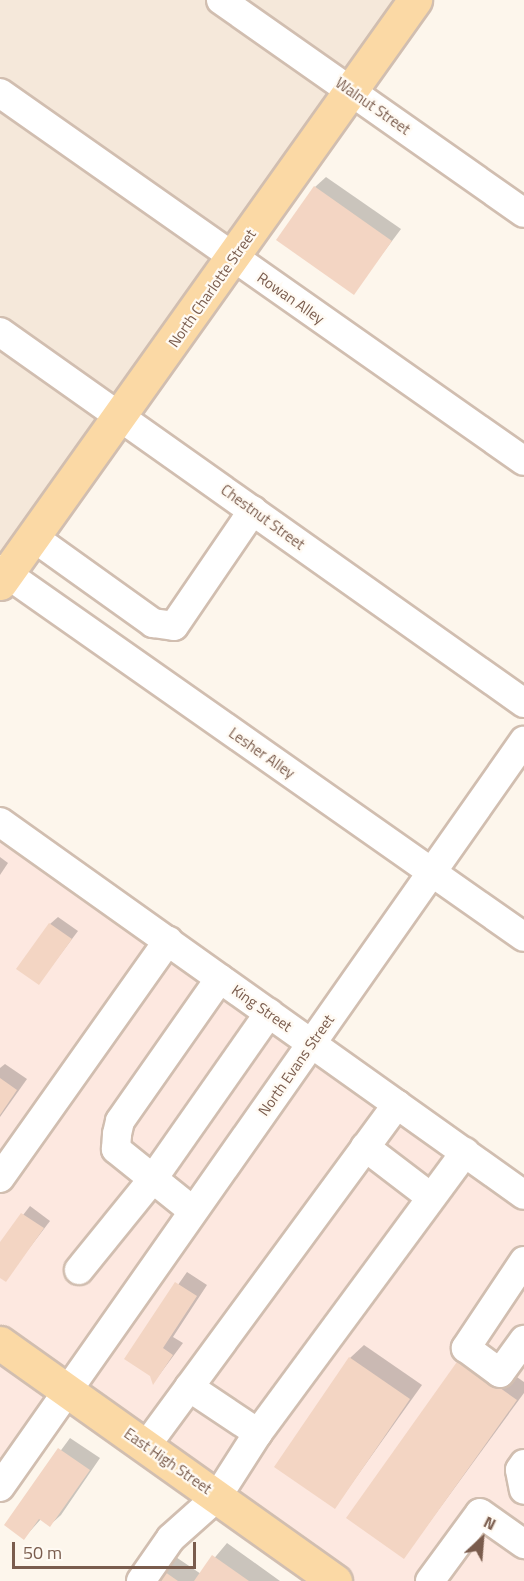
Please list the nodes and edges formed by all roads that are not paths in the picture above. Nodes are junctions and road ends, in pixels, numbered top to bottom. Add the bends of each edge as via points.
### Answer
1 (221, 0) edge
2 (415, 0) edge
3 (350, 89) junction
4 (0, 93) edge
5 (524, 213) edge
6 (234, 257) junction
7 (0, 332) edge
8 (121, 415) junction
9 (524, 462) edge
10 (253, 510) junction
11 (33, 537) junction
12 (2, 575) edge
13 (524, 703) edge
14 (524, 741) edge
15 (0, 822) edge
16 (432, 873) junction
17 (524, 938) edge
18 (168, 942) junction
19 (220, 978) junction
20 (269, 1013) junction
21 (311, 1043) junction
22 (397, 1104) junction
23 (365, 1148) junction
24 (465, 1152) junction
25 (0, 1178) edge
26 (152, 1180) junction
27 (524, 1194) edge
28 (429, 1196) junction
29 (193, 1210) junction
30 (524, 1261) edge
31 (79, 1270) dead end
32 (524, 1340) edge
33 (0, 1343) edge
34 (189, 1387) junction
35 (67, 1390) junction
36 (258, 1433) junction
37 (146, 1446) junction
38 (524, 1464) edge
39 (0, 1487) edge
40 (524, 1490) edge
41 (217, 1497) junction
42 (524, 1544) edge
43 (141, 1581) edge
44 (335, 1581) edge
45 (430, 1581) edge

1 - 3 street, Walnut Street
2 - 3 main road, North Charlotte Street
3 - 5 street, Walnut Street
3 - 6 main road, North Charlotte Street
4 - 6 street, Rowan Alley
6 - 8 main road, North Charlotte Street
6 - 9 street, Rowan Alley
7 - 8 street, Chestnut Street
8 - 10 street, Chestnut Street
8 - 11 main road, North Charlotte Street
10 - 11 street via 174,626 153,623
10 - 13 street, Chestnut Street
11 - 12 main road, North Charlotte Street
12 - 16 street, Lesher Alley
14 - 16 street, North Evans Street
15 - 18 street, King Street
16 - 17 street, Lesher Alley
16 - 21 street, North Evans Street
18 - 19 street, King Street
18 - 25 street
19 - 20 street, King Street
19 - 26 street via 120,1121 116,1149
20 - 21 street, King Street
20 - 26 street
21 - 22 street, King Street
21 - 29 street, North Evans Street
22 - 23 street
22 - 24 street, King Street
23 - 28 street
23 - 34 street
24 - 27 street, King Street
24 - 28 street
26 - 29 street
26 - 31 street
28 - 36 street
29 - 35 street, North Evans Street
30 - 32 street via 466,1348 500,1373
33 - 35 main road, East High Street
34 - 36 street
34 - 37 street
35 - 37 main road, East High Street
35 - 39 street, North Evans Street
36 - 41 street
37 - 41 main road, East High Street
38 - 40 street via 520,1470
41 - 43 street via 171,1538
41 - 44 main road, East High Street
42 - 45 street via 480,1513

